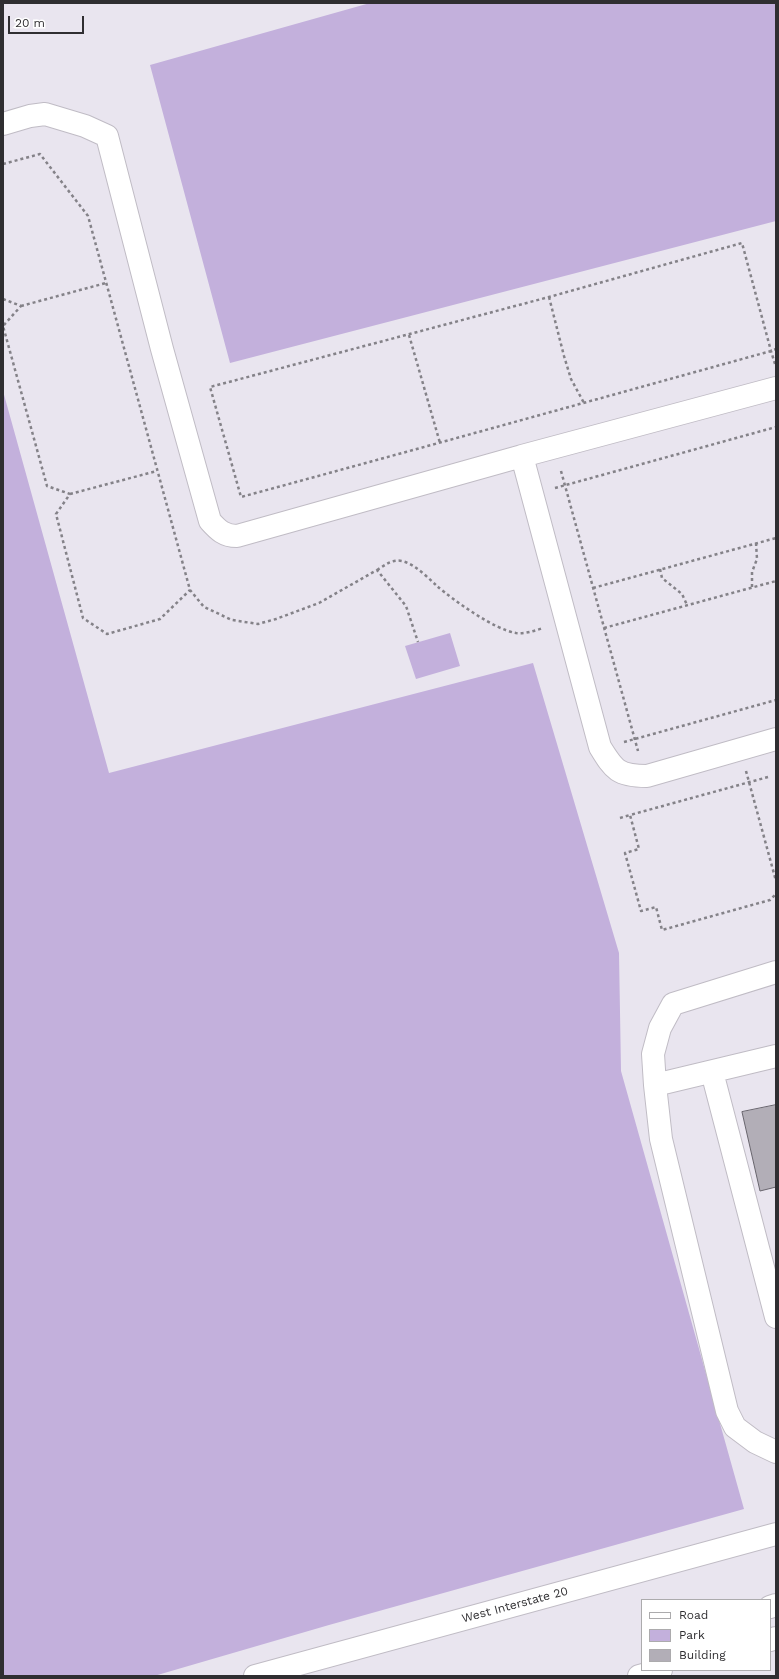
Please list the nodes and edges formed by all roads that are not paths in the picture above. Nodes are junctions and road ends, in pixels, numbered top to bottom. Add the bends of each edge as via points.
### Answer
1 (3, 124) edge
2 (776, 388) edge
3 (522, 456) junction
4 (776, 739) edge
5 (776, 972) edge
6 (776, 1056) edge
7 (712, 1072) junction
8 (655, 1085) junction
9 (776, 1318) edge
10 (776, 1452) edge
11 (776, 1534) edge
12 (641, 1666) edge
13 (657, 1671) edge
14 (255, 1676) edge
15 (628, 1676) edge
16 (639, 1676) edge

1 - 3 main road via 45,114 85,126 107,136 210,521 218,531 229,536 237,536
2 - 3 main road
3 - 4 main road via 600,748 612,768 631,776 645,776
5 - 8 main road via 673,1004 660,1028 653,1054
6 - 7 main road
7 - 8 main road
7 - 9 main road
8 - 10 main road via 661,1139 727,1411 735,1427 755,1442
11 - 14 main road, West Interstate 20
12 - 15 main road
13 - 16 main road

